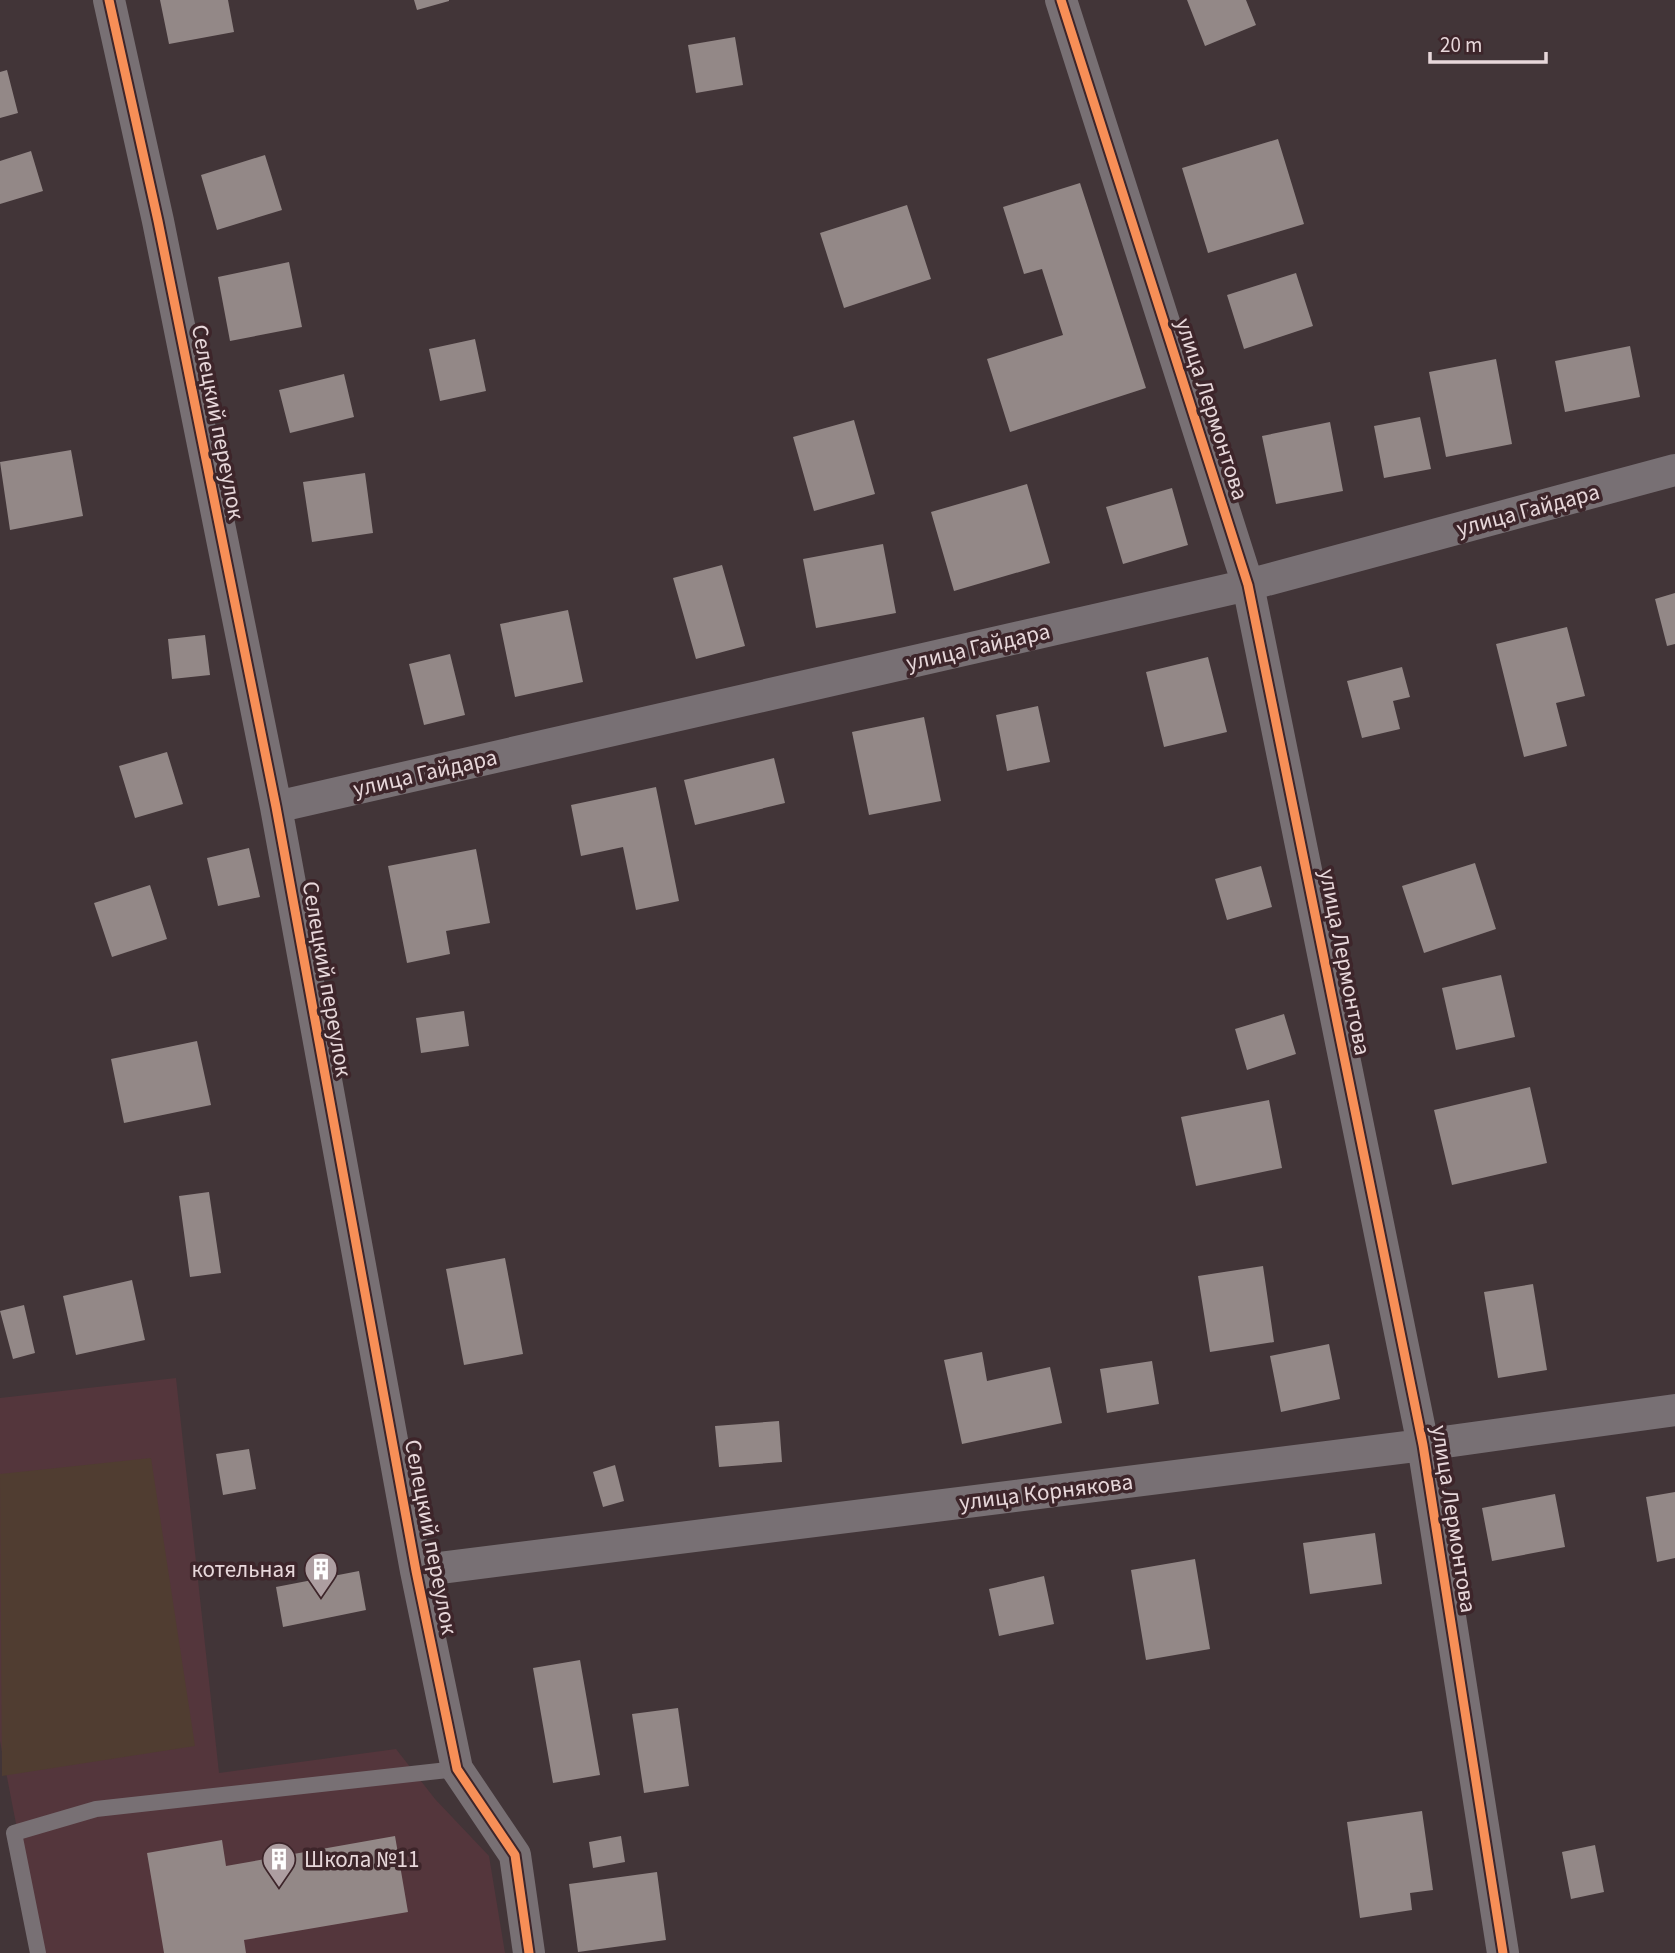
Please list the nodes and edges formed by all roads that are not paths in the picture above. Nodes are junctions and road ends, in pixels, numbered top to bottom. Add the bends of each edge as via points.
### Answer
1 (109, 0) edge
2 (1061, 0) edge
3 (1675, 470) edge
4 (1248, 585) junction
5 (276, 807) junction
6 (1675, 1410) edge
7 (1423, 1445) junction
8 (416, 1571) junction
9 (457, 1769) junction
10 (38, 1953) edge
11 (529, 1953) edge
12 (1503, 1953) edge

1 - 5 street, Селецкий переулок
2 - 4 street, улица Лермонтова
3 - 4 street, улица Гайдара
4 - 5 street, улица Гайдара
4 - 7 street, улица Лермонтова
5 - 8 street, Селецкий переулок
6 - 7 street, улица Корнякова
7 - 8 street, улица Корнякова
7 - 12 street, улица Лермонтова
8 - 9 street, Селецкий переулок
9 - 10 lane via 96,1808 14,1833
9 - 11 street, Селецкий переулок via 514,1855

